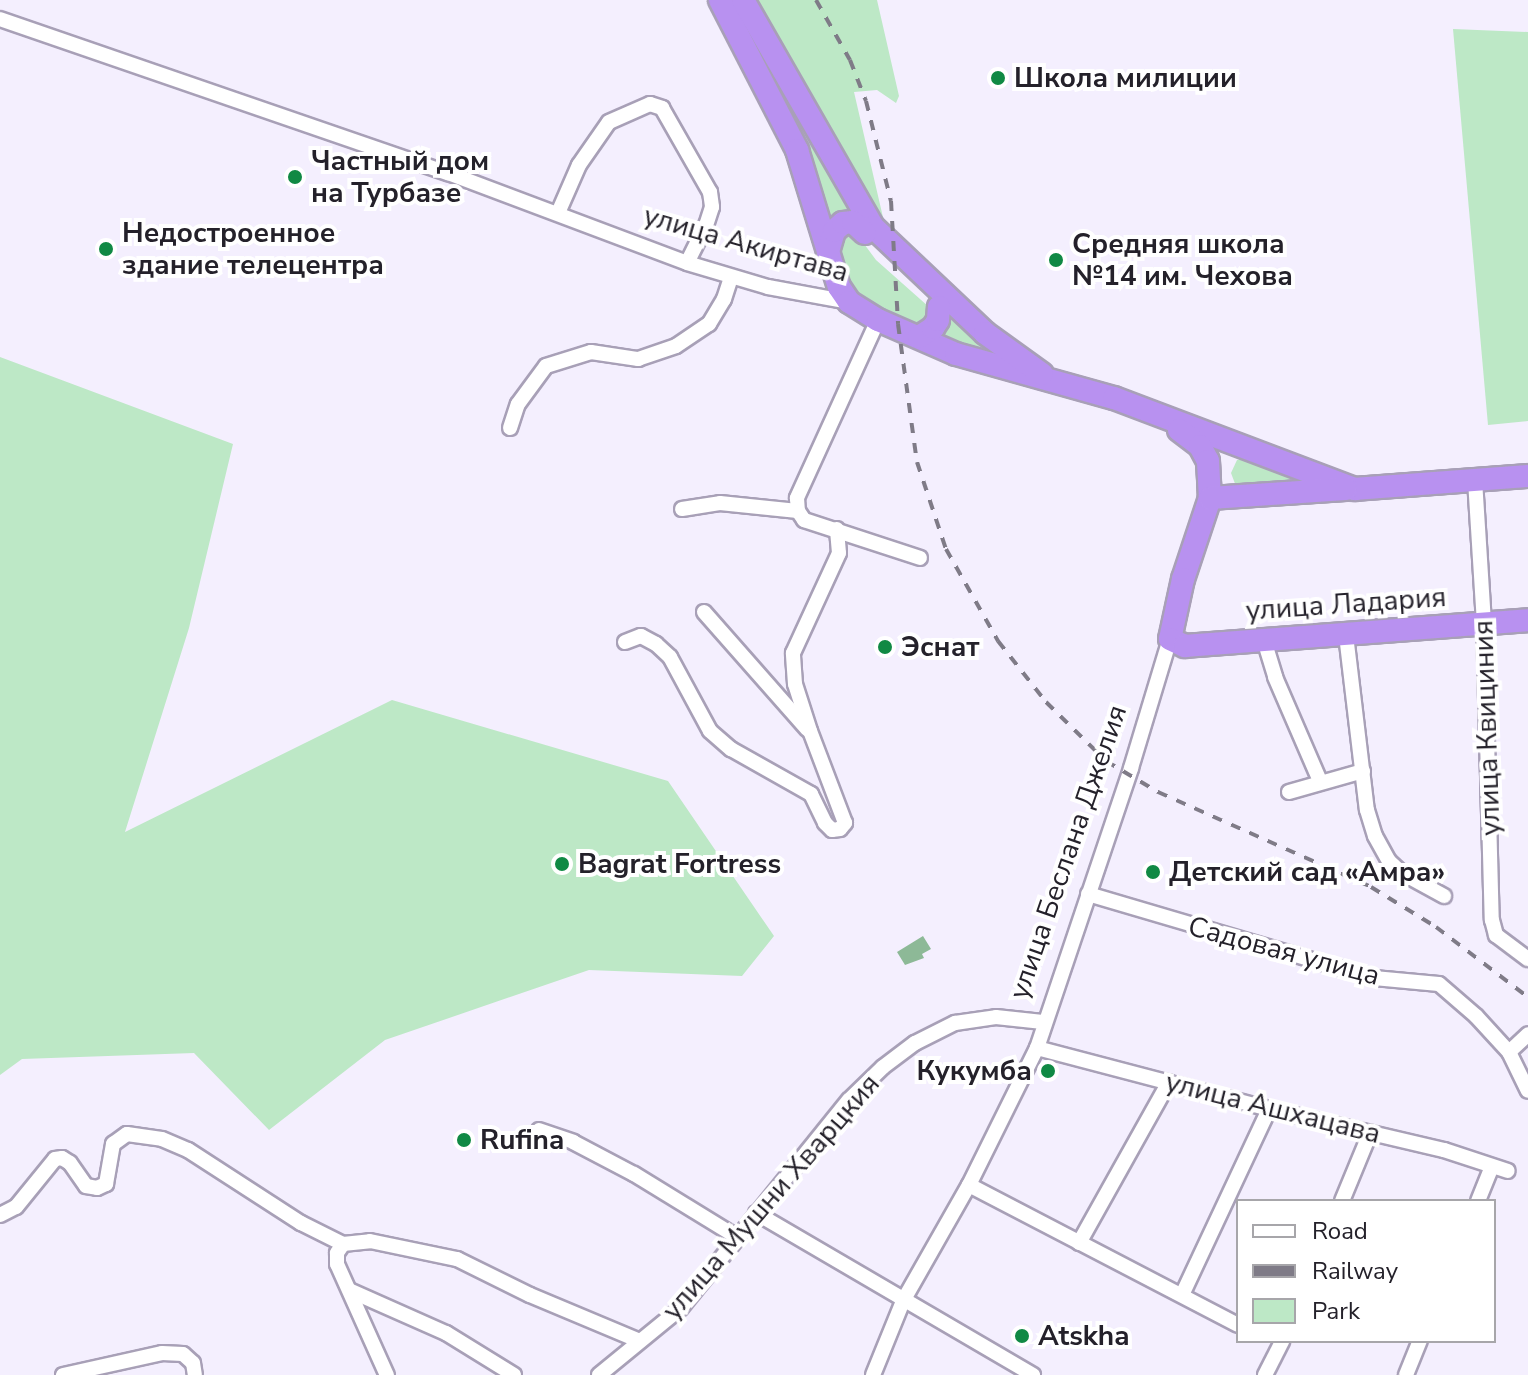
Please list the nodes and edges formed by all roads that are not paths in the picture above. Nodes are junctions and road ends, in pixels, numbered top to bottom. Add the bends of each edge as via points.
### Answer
1 (720, 0) edge
2 (743, 0) edge
3 (0, 19) edge
4 (840, 170) junction
5 (558, 213) junction
6 (865, 233) junction
7 (828, 252) junction
8 (687, 263) junction
9 (731, 277) junction
10 (849, 302) junction
11 (939, 307) junction
12 (878, 320) junction
13 (919, 337) junction
14 (995, 340) junction
15 (1054, 381) junction
16 (1162, 418) junction
17 (510, 428) dead end
18 (1528, 476) edge
19 (1475, 480) junction
20 (1355, 489) junction
21 (1210, 498) junction
22 (682, 509) dead end
23 (798, 511) junction
24 (837, 529) junction
25 (920, 558) dead end
26 (704, 612) dead end
27 (1528, 620) edge
28 (1484, 624) junction
29 (1346, 635) junction
30 (1170, 639) junction
31 (1264, 640) junction
32 (625, 642) dead end
33 (810, 731) junction
34 (1363, 771) junction
35 (1320, 781) junction
36 (1289, 792) dead end
37 (1088, 894) junction
38 (1444, 896) dead end
39 (1528, 959) edge
40 (1043, 1022) junction
41 (1528, 1034) edge
42 (1037, 1048) junction
43 (1509, 1052) junction
44 (1169, 1082) junction
45 (1528, 1091) edge
46 (1269, 1109) junction
47 (539, 1130) dead end
48 (1370, 1133) junction
49 (1492, 1167) junction
50 (1508, 1171) dead end
51 (969, 1185) junction
52 (1343, 1199) edge
53 (1479, 1199) edge
54 (756, 1213) junction
55 (0, 1215) edge
56 (737, 1237) junction
57 (1079, 1243) junction
58 (343, 1244) junction
59 (351, 1291) junction
60 (1182, 1295) junction
61 (903, 1301) junction
62 (1236, 1324) edge
63 (640, 1341) junction
64 (1276, 1343) edge
65 (1419, 1343) edge
66 (88, 1373) edge
67 (63, 1375) edge
68 (195, 1375) edge
69 (387, 1375) edge
70 (514, 1375) edge
71 (599, 1375) edge
72 (873, 1375) edge
73 (1033, 1375) edge
74 (1265, 1375) edge
75 (1406, 1375) edge

1 - 7 highway via 797,150
2 - 4 highway
3 - 5 street, улица Акиртава
4 - 6 highway
4 - 14 highway via 880,234
5 - 8 street, улица Акиртава
5 - 8 street via 579,165 609,122 650,104 662,108 710,192 712,207
6 - 7 highway via 853,222 843,223 834,231
6 - 11 highway via 887,263
7 - 10 highway
8 - 9 street, улица Акиртава
9 - 10 street, улица Акиртава
9 - 17 street via 709,324 676,346 638,359 591,352 546,366 518,404
10 - 12 highway, улица Акиртава
11 - 13 highway via 933,328
11 - 14 highway
12 - 13 highway, улица Акиртава
12 - 23 street via 797,498
13 - 15 highway, улица Акиртава via 982,364
14 - 15 highway
15 - 16 highway, улица Акиртава
16 - 20 highway, улица Акиртава
16 - 21 highway, улица Беслана Джелия via 1200,446 1208,461
18 - 19 highway, улица Акиртава
19 - 20 highway, улица Акиртава
19 - 28 street, улица Квициния
20 - 21 highway
21 - 30 highway, улица Беслана Джелия
22 - 23 street via 720,503
23 - 24 street via 804,520
24 - 25 street
24 - 33 street via 839,553 793,653 795,684
26 - 33 street
27 - 28 highway, улица Ладария
28 - 29 highway, улица Ладария
28 - 39 street, улица Квициния via 1492,920 1496,935
29 - 31 highway, улица Ладария
29 - 34 street
30 - 31 highway, улица Ладария via 1185,646
30 - 37 street, улица Беслана Джелия
31 - 35 street
32 - 33 street via 641,636 656,644 670,657 710,731 731,749 811,794 825,823 840,829 845,823
34 - 35 street
34 - 38 street via 1367,810 1389,861
35 - 36 street
37 - 40 street, улица Беслана Джелия
37 - 43 street, Садовая улица via 1374,978 1439,984
40 - 42 street, улица Беслана Джелия
40 - 54 street, улица Мушни Хварцкия via 996,1017 955,1023 915,1043 849,1100
41 - 43 street
42 - 44 street, улица Ашхацава
42 - 51 street, улица Беслана Джелия
43 - 45 street, Садовая улица
44 - 46 street, улица Ашхацава
44 - 57 street
46 - 48 street, улица Ашхацава
46 - 60 street
47 - 56 street via 634,1174
48 - 49 street, улица Ашхацава
48 - 52 street
49 - 50 street, улица Ашхацава
49 - 53 street
51 - 57 street
51 - 61 street, улица Беслана Джелия
54 - 56 street, улица Мушни Хварцкия
54 - 61 street
55 - 58 street via 16,1207 55,1159 70,1163 86,1186 106,1184 113,1144 127,1134 162,1139 188,1150
56 - 63 street, улица Мушни Хварцкия via 681,1308
57 - 60 street
58 - 59 street via 337,1264
58 - 63 street via 370,1241 457,1259
59 - 69 street
59 - 70 street via 446,1333
60 - 62 street
61 - 72 street, улица Беслана Джелия
61 - 73 street
63 - 71 street, улица Мушни Хварцкия
64 - 74 street
65 - 75 street
66 - 67 street
66 - 68 street via 162,1353 183,1354 193,1363

